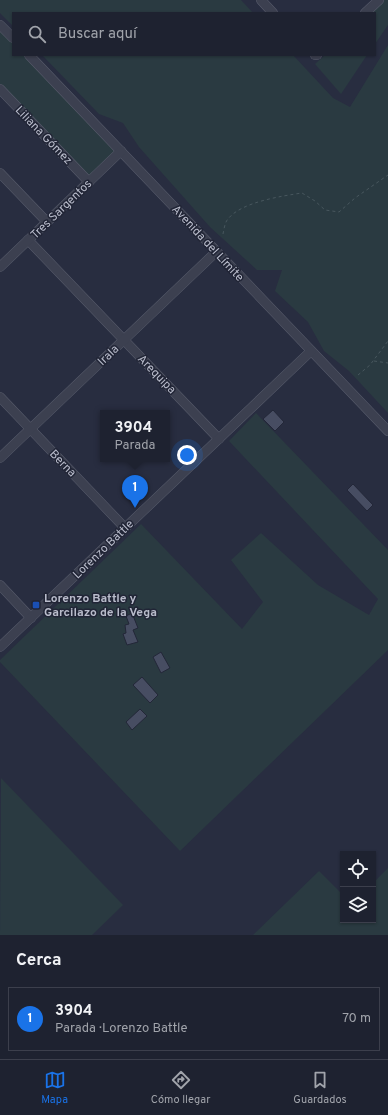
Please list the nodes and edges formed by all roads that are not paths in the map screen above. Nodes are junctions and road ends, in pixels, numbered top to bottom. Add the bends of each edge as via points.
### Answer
1 (261, 0) edge
2 (379, 0) edge
3 (272, 12) edge
4 (366, 12) edge
5 (0, 25) edge
6 (12, 37) edge
7 (30, 56) edge
8 (0, 89) edge
9 (121, 151) junction
10 (0, 173) edge
11 (89, 182) junction
12 (47, 222) junction
13 (28, 240) junction
14 (216, 252) junction
15 (0, 267) edge
16 (124, 340) junction
17 (311, 351) junction
18 (0, 397) edge
19 (30, 429) junction
20 (388, 431) edge
21 (219, 438) junction
22 (0, 458) edge
23 (125, 528) junction
24 (0, 586) edge
25 (31, 618) junction
26 (0, 647) edge

1 - 3 street
2 - 4 street
5 - 6 street
7 - 9 street, Avenida del Límite
8 - 11 street, Liliana Gómez
9 - 11 street, Tres Sargentos
9 - 14 street, Avenida del Límite
10 - 12 street
11 - 12 street, Tres Sargentos
12 - 13 street, Tres Sargentos
13 - 15 street, Tres Sargentos
13 - 16 street, Arequipa
14 - 16 street, Irala
14 - 17 street, Avenida del Límite
16 - 19 street, Irala
16 - 21 street, Arequipa
17 - 20 street, Avenida del Límite
17 - 21 street, Lorenzo Battle
18 - 19 street, Berna
19 - 22 street, Irala
19 - 23 street, Berna
21 - 23 street, Lorenzo Battle
23 - 25 street, Lorenzo Battle
24 - 25 street
25 - 26 street, Lorenzo Battle

